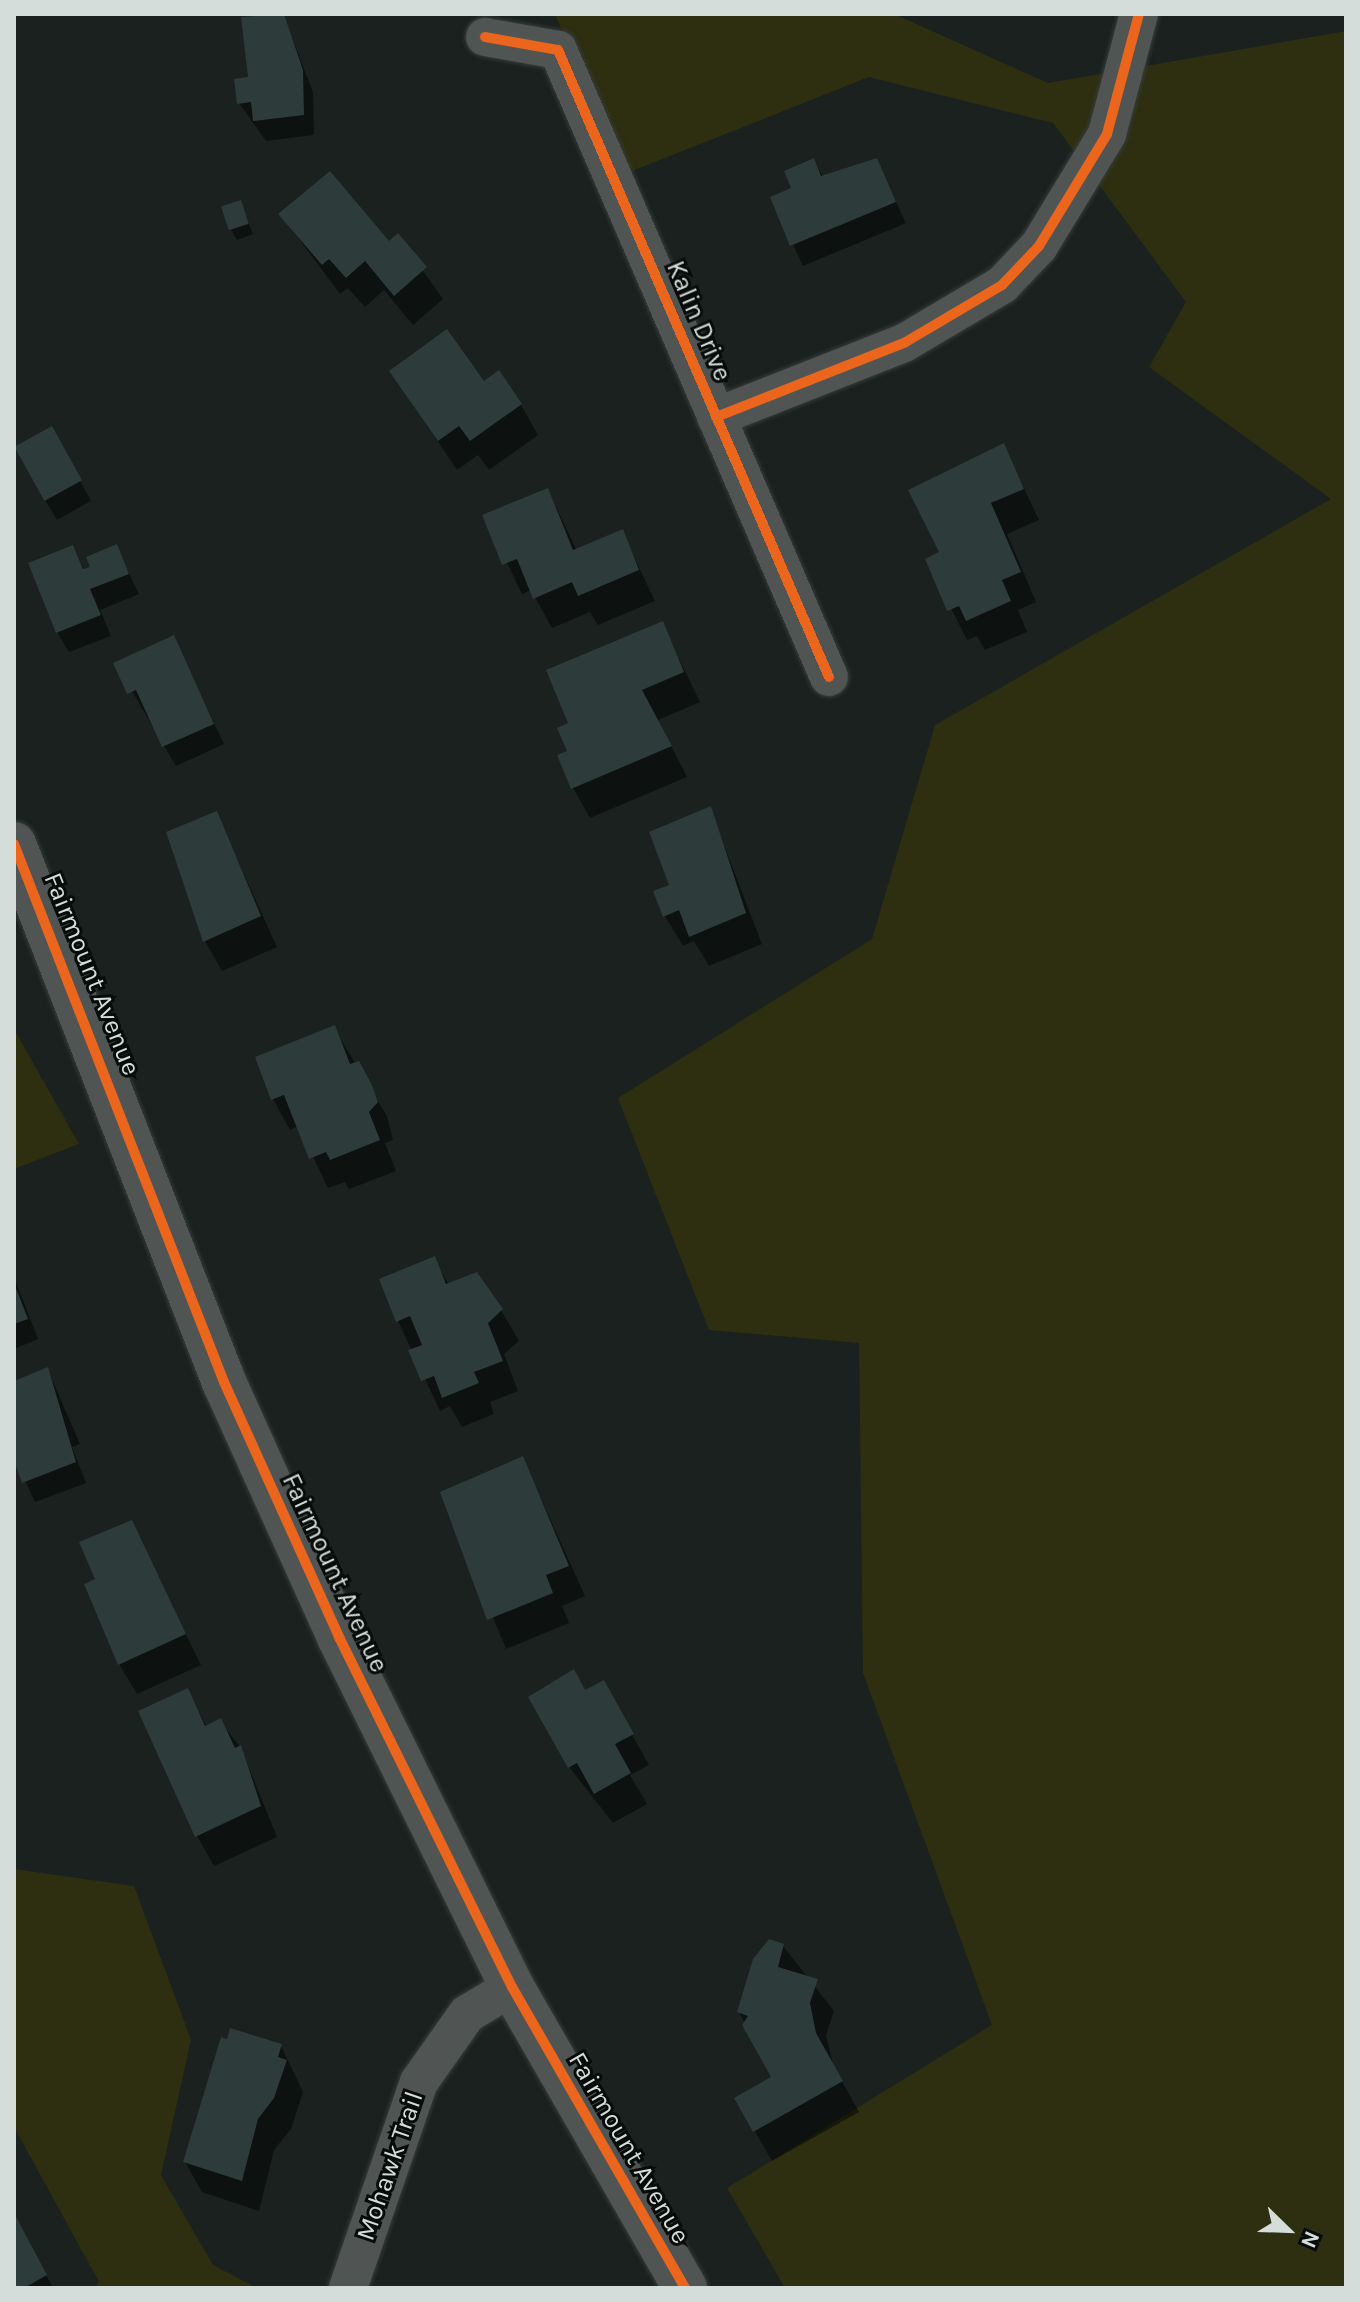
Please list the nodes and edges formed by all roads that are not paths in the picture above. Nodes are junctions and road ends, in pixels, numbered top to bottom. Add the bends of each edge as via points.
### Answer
1 (1139, 14) edge
2 (485, 37) dead end
3 (716, 417) junction
4 (829, 677) dead end
5 (14, 844) edge
6 (512, 1987) junction
7 (348, 2288) edge
8 (685, 2288) edge

1 - 3 street via 1107,134 1039,246 1002,285 904,343
2 - 3 street, Kalin Drive via 558,50
3 - 4 street, Kalin Drive
5 - 6 main road, Fairmount Avenue via 224,1382 339,1637
6 - 7 street, Mohawk Trail via 467,2014 419,2082
6 - 8 main road, Fairmount Avenue

